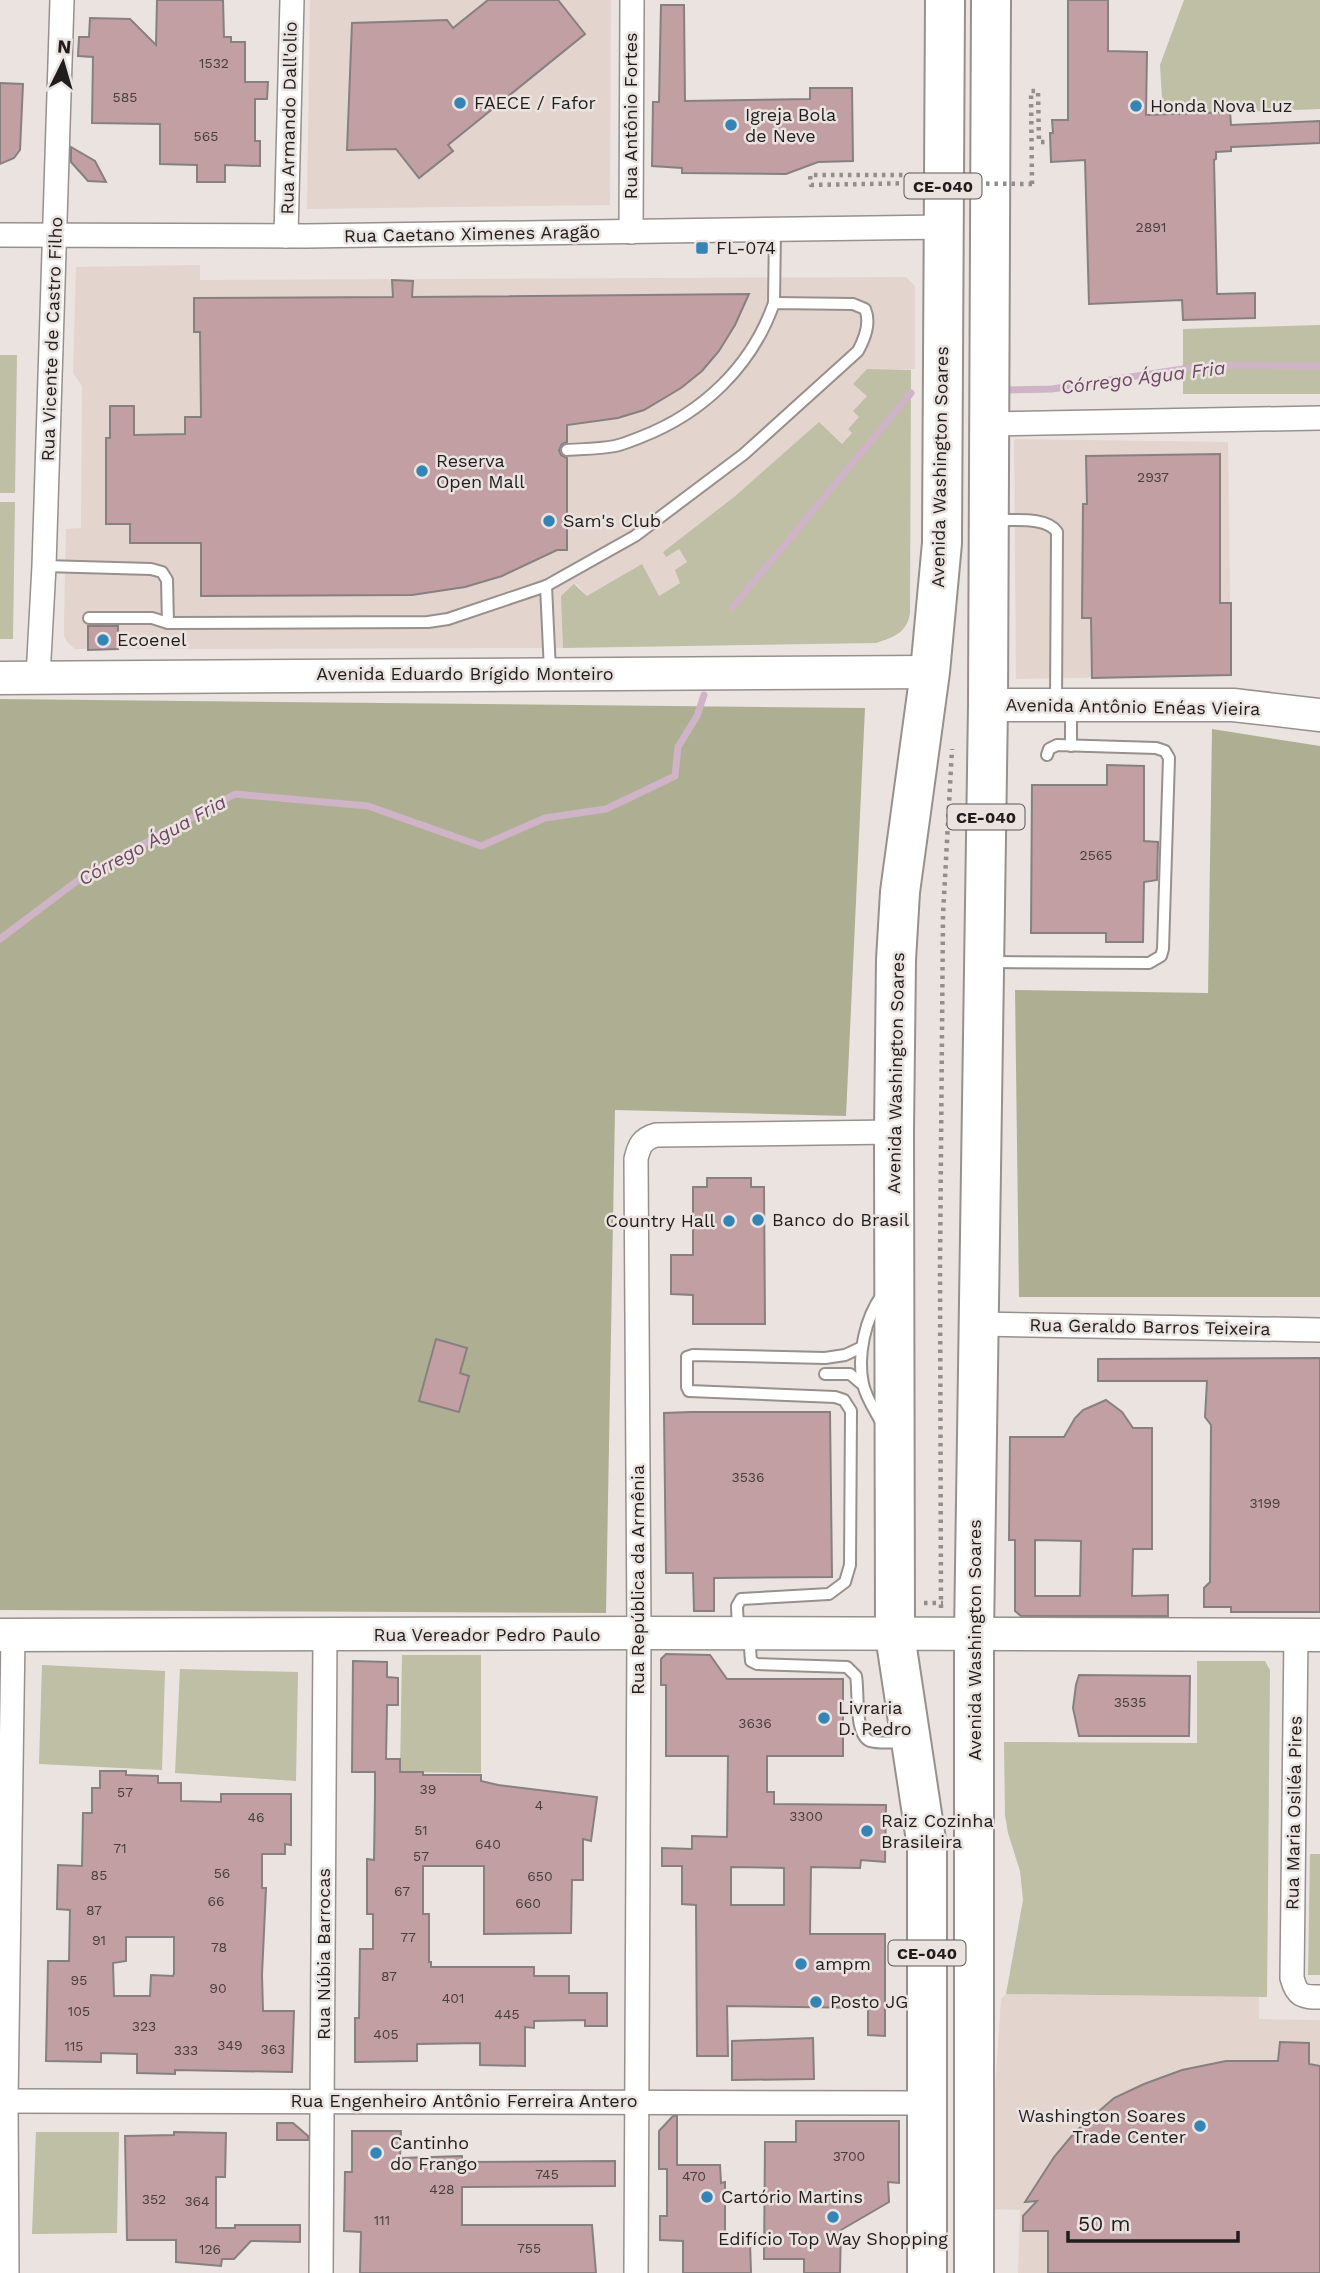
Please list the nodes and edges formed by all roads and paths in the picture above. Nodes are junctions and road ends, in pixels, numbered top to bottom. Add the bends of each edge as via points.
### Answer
1 (61, 0) edge
2 (292, 0) edge
3 (632, 0) edge
4 (944, 0) edge
5 (991, 0) edge
6 (1047, 142) dead end
7 (930, 179) junction
8 (943, 227) junction
9 (775, 230) junction
10 (631, 232) junction
11 (0, 235) edge
12 (55, 236) junction
13 (286, 236) junction
14 (774, 303) junction
15 (1320, 418) edge
16 (989, 424) junction
17 (567, 450) dead end
18 (990, 519) junction
19 (44, 566) junction
20 (547, 586) junction
21 (89, 618) dead end
22 (168, 623) junction
23 (930, 671) junction
24 (550, 673) junction
25 (38, 677) junction
26 (0, 678) edge
27 (988, 705) junction
28 (1064, 705) junction
29 (1320, 715) edge
30 (1071, 746) junction
31 (1047, 755) dead end
32 (985, 962) junction
33 (894, 1132) junction
34 (895, 1279) junction
35 (979, 1324) junction
36 (1320, 1330) edge
37 (862, 1347) junction
38 (825, 1374) dead end
39 (863, 1385) junction
40 (895, 1447) junction
41 (948, 1602) dead end
42 (916, 1603) dead end
43 (639, 1633) junction
44 (743, 1634) junction
45 (974, 1634) junction
46 (7, 1635) edge
47 (895, 1635) junction
48 (1308, 1635) edge
49 (325, 1636) junction
50 (911, 1742) junction
51 (1320, 1997) edge
52 (3, 2101) edge
53 (638, 2101) junction
54 (322, 2102) junction
55 (928, 2103) junction
56 (7, 2273) edge
57 (321, 2273) edge
58 (636, 2273) edge
59 (927, 2273) edge
60 (974, 2273) edge

1 - 12 street, Rua Vicente de Castro Filho
2 - 13 street, Rua Armando Dall'olio
3 - 10 street, Rua Antônio Fortes
4 - 7 highway, Avenida Washington Soares / CE-040
5 - 16 highway, Avenida Washington Soares / CE-040
6 - 7 path, bridge via 1039,142 1038,91 1031,91 1032,184
7 - 7 path via 810,175 811,185
7 - 8 highway, Avenida Washington Soares / CE-040
8 - 9 street, Rua Caetano Ximenes Aragão
8 - 23 highway, Avenida Washington Soares / CE-040 via 942,543
9 - 10 street, Rua Caetano Ximenes Aragão
9 - 14 lane
10 - 13 street, Rua Caetano Ximenes Aragão
11 - 12 street, Rua Caetano Ximenes Aragão
12 - 13 street, Rua Caetano Ximenes Aragão
12 - 19 street, Rua Vicente de Castro Filho
14 - 17 lane via 731,377 680,420 617,446
14 - 20 lane via 860,306 867,314 865,338 845,364 744,454 635,536
15 - 16 street
16 - 18 highway, Avenida Washington Soares / CE-040
18 - 27 highway, Avenida Washington Soares / CE-040
18 - 28 lane via 1043,522 1057,532
19 - 22 lane via 162,572 167,580
19 - 25 street, Rua Vicente de Castro Filho
20 - 22 lane via 428,622
20 - 24 lane
21 - 22 lane via 152,618
23 - 24 street, Avenida Eduardo Brígido Monteiro
23 - 33 highway, Avenida Washington Soares / CE-040 via 900,892
24 - 25 street, Avenida Eduardo Brígido Monteiro
25 - 26 street, Avenida Eduardo Brígido Monteiro
27 - 28 street, Avenida Antônio Enéas Vieira
27 - 32 highway, Avenida Washington Soares / CE-040
28 - 29 street, Avenida Antônio Enéas Vieira via 1233,705
28 - 30 lane
30 - 31 lane via 1057,746
30 - 32 lane via 1165,751 1161,956 1149,963
32 - 35 highway, Avenida Washington Soares / CE-040
33 - 34 highway, Avenida Washington Soares / CE-040
33 - 43 street, Rua República da Armênia via 656,1135 638,1147
34 - 37 lane via 872,1311
34 - 40 highway, Avenida Washington Soares / CE-040
35 - 36 street, Rua Geraldo Barros Teixeira
35 - 45 highway, Avenida Washington Soares / CE-040
37 - 39 lane
37 - 44 lane via 825,1357 687,1357 688,1391 835,1397 844,1400 851,1411 845,1582 829,1594 740,1600 737,1606
38 - 39 lane via 850,1374
39 - 40 lane
40 - 47 highway, Avenida Washington Soares / CE-040
41 - 42 path
43 - 44 street, Rua Vereador Pedro Paulo
43 - 49 street, Rua Vereador Pedro Paulo
43 - 53 street, Rua República da Armênia
44 - 47 street, Rua Vereador Pedro Paulo
44 - 50 lane via 751,1661 757,1664 847,1667 856,1676 865,1737
45 - 47 street, Rua Vereador Pedro Paulo
45 - 48 street, Rua Vereador Pedro Paulo
45 - 60 highway, Avenida Washington Soares / CE-040
46 - 49 street, Rua Vereador Pedro Paulo
46 - 52 street
47 - 50 highway, Avenida Washington Soares / CE-040
48 - 51 street, Rua Maria Osiléa Pires via 1292,1978 1300,1994
49 - 54 street, Rua Núbia Barrocas
50 - 55 highway, Avenida Washington Soares / CE-040 via 927,1847
52 - 54 street, Rua Engenheiro Antônio Ferreira Antero
52 - 56 street
53 - 54 street, Rua Engenheiro Antônio Ferreira Antero
53 - 55 street, Rua Engenheiro Antônio Ferreira Antero
53 - 58 street, Rua República da Armênia
54 - 57 street, Rua Núbia Barrocas
55 - 59 highway, Avenida Washington Soares / CE-040

